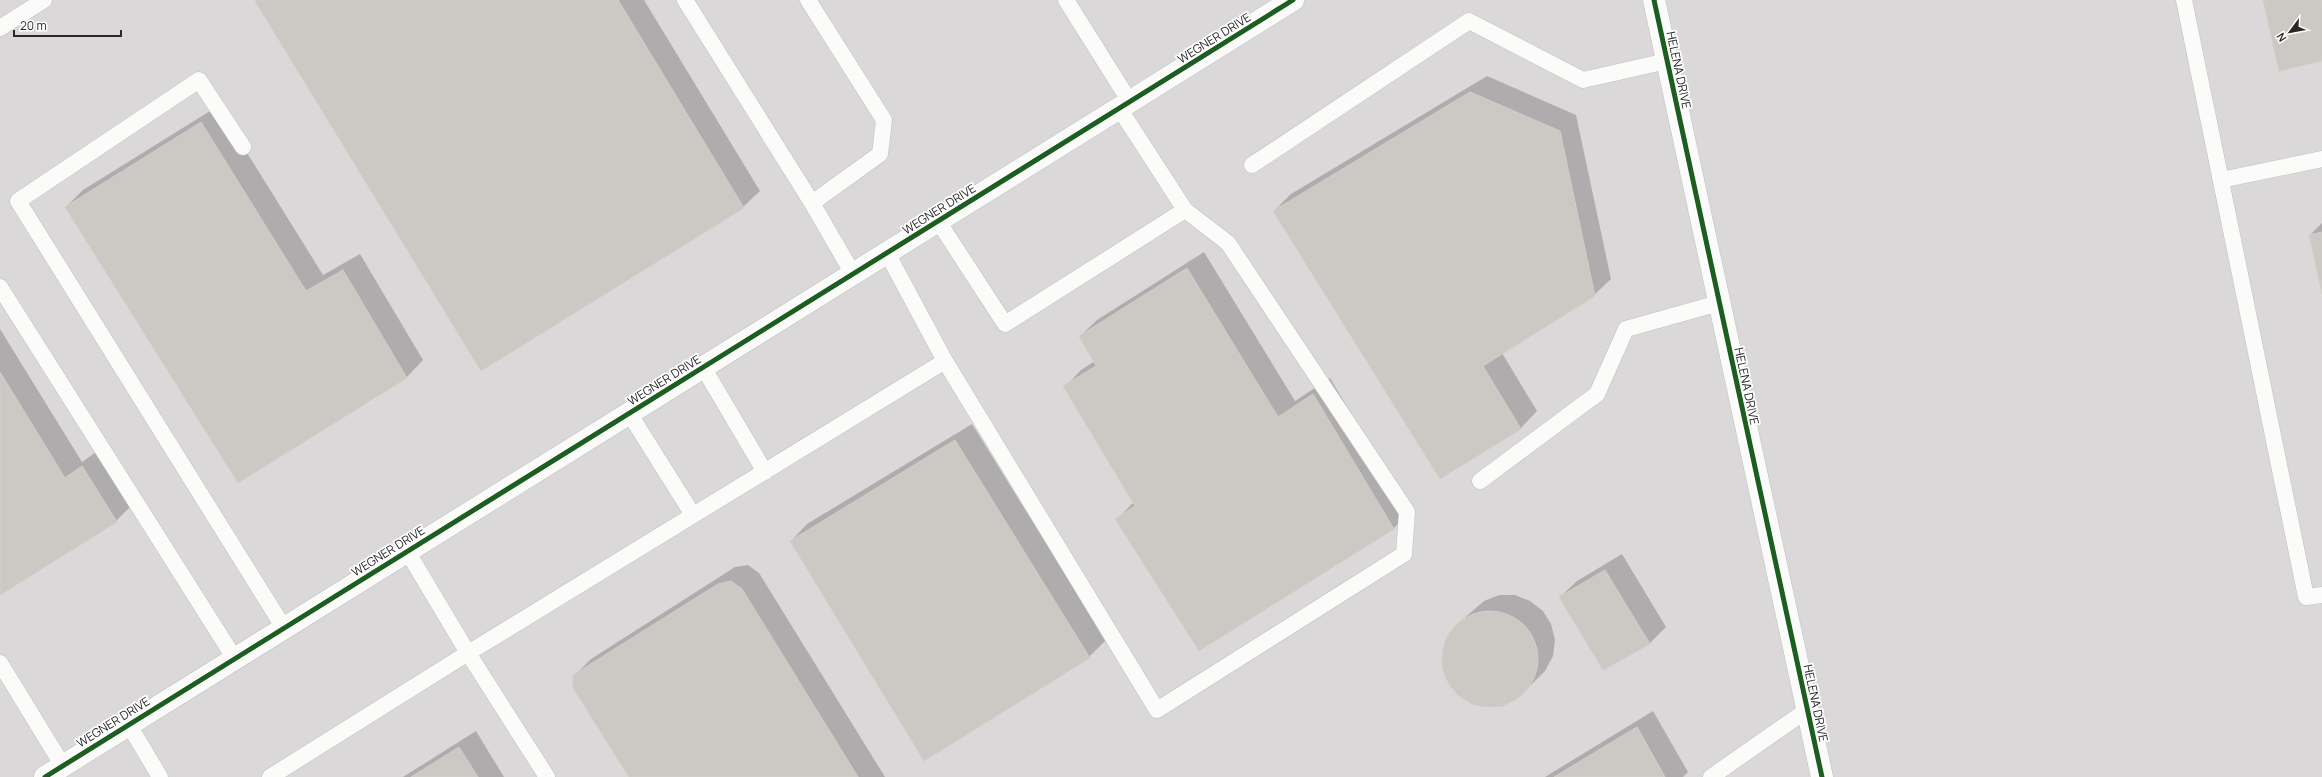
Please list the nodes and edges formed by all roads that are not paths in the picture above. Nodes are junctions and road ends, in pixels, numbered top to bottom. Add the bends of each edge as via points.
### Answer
1 (44, 0) edge
2 (685, 0) edge
3 (808, 0) edge
4 (1066, 0) edge
5 (1293, 0) edge
6 (1654, 0) edge
7 (2184, 0) edge
8 (0, 28) edge
9 (1667, 61) junction
10 (1124, 105) junction
11 (243, 147) dead end
12 (2322, 159) edge
13 (1252, 165) dead end
14 (2221, 180) junction
15 (812, 203) junction
16 (1185, 210) junction
17 (938, 221) junction
18 (887, 253) junction
19 (852, 274) junction
20 (0, 287) edge
21 (1719, 304) junction
22 (945, 361) junction
23 (703, 367) junction
24 (629, 413) junction
25 (765, 472) junction
26 (1480, 481) dead end
27 (693, 515) junction
28 (407, 551) junction
29 (2322, 594) edge
30 (284, 628) junction
31 (468, 653) junction
32 (234, 659) junction
33 (0, 663) edge
34 (1807, 710) junction
35 (129, 724) junction
36 (63, 766) junction
37 (45, 777) edge
38 (160, 777) edge
39 (270, 777) edge
40 (547, 777) edge
41 (1711, 777) edge
42 (1822, 777) edge

1 - 8 lane
2 - 15 lane
3 - 15 lane via 884,120 880,154
4 - 10 lane
5 - 10 street, WEGNER DRIVE
6 - 9 street, HELENA DRIVE
7 - 14 lane
9 - 13 lane via 1583,80 1469,21
9 - 21 street, HELENA DRIVE
10 - 16 lane
10 - 17 street, WEGNER DRIVE
11 - 30 lane via 199,80 18,201
12 - 14 lane
14 - 29 lane via 2306,597
15 - 19 lane
16 - 17 lane via 1005,324
16 - 22 lane via 1228,243 1407,512 1404,554 1157,710
17 - 18 street, WEGNER DRIVE
18 - 19 street, WEGNER DRIVE
18 - 22 lane
19 - 23 street, WEGNER DRIVE
20 - 32 lane
21 - 26 lane via 1626,329 1597,394
21 - 34 street, HELENA DRIVE
22 - 25 lane
23 - 24 street, WEGNER DRIVE
23 - 25 lane
24 - 27 lane
24 - 28 street, WEGNER DRIVE
25 - 27 lane
27 - 31 lane
28 - 30 street, WEGNER DRIVE
28 - 31 lane
30 - 32 street, WEGNER DRIVE
31 - 39 lane
31 - 40 lane
32 - 35 street, WEGNER DRIVE
33 - 36 lane
34 - 41 lane
34 - 42 street, HELENA DRIVE
35 - 36 street, WEGNER DRIVE
35 - 38 lane
36 - 37 street, WEGNER DRIVE

